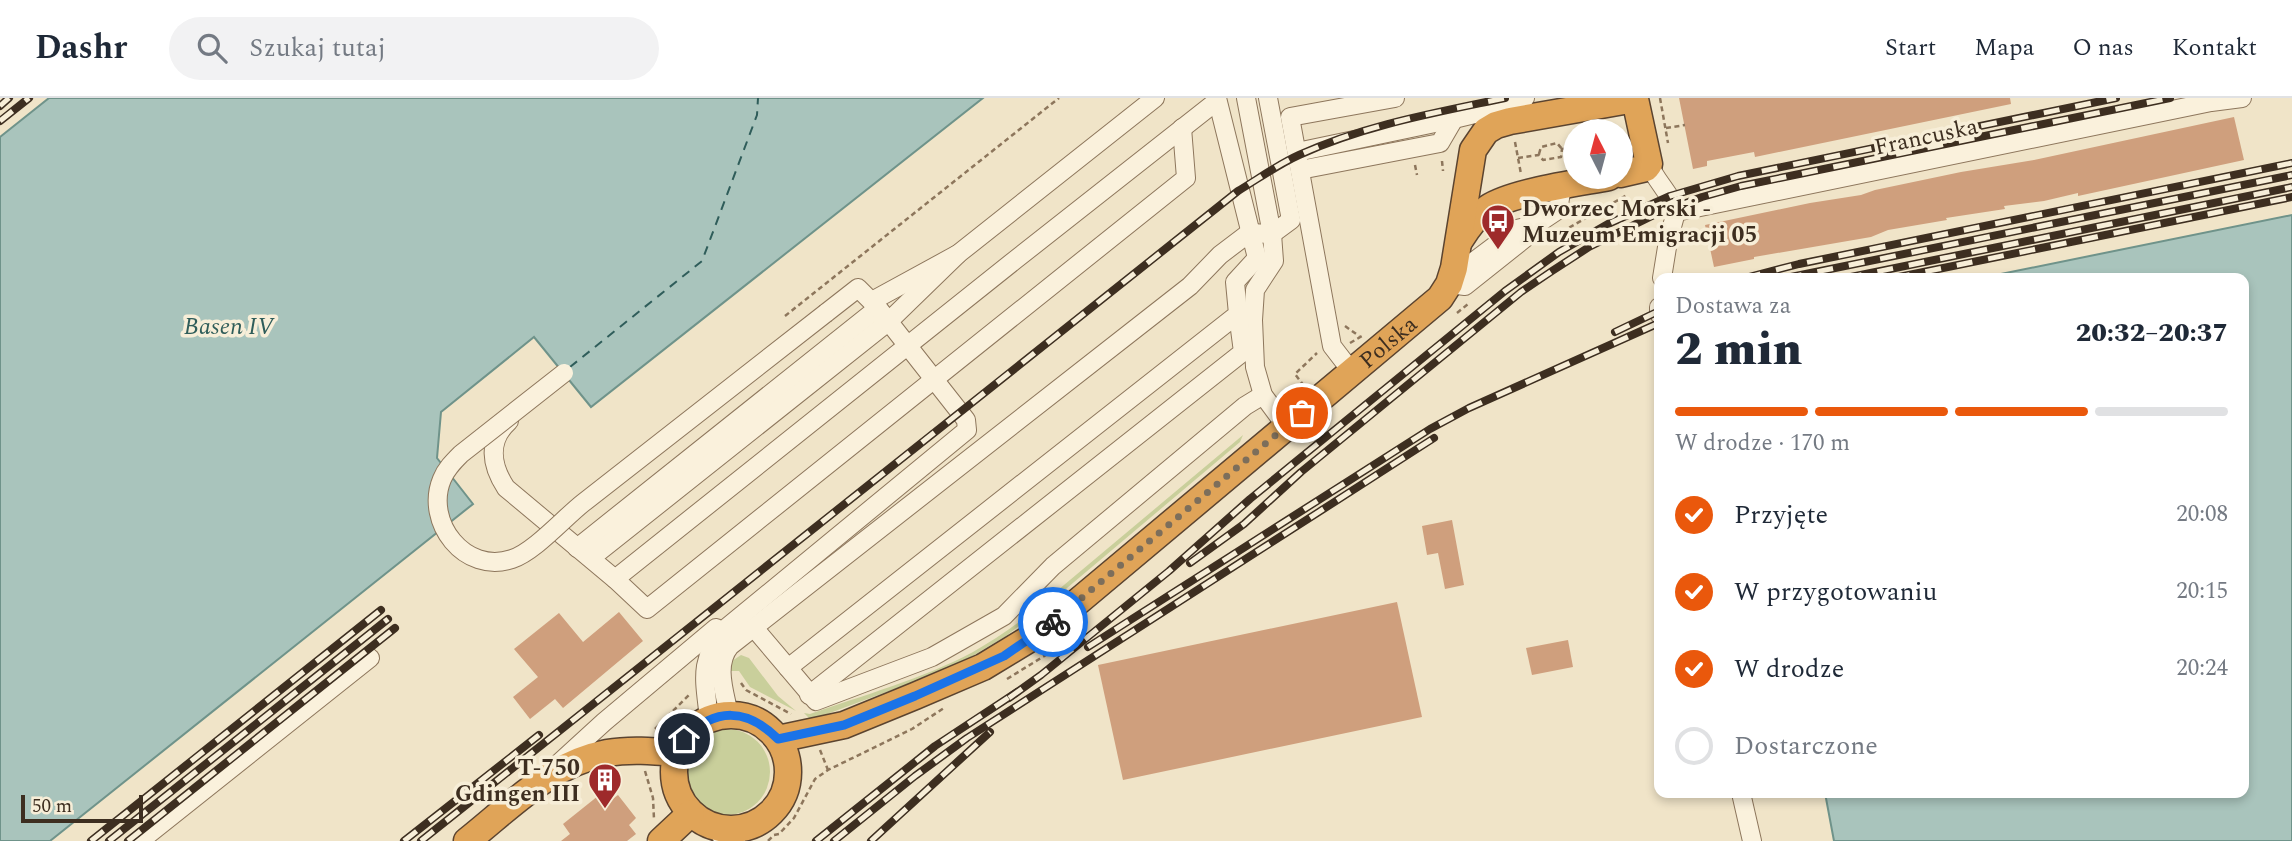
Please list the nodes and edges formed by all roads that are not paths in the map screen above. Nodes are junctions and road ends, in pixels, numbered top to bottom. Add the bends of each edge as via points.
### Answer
1 (1155, 98) edge
2 (1247, 98) edge
3 (1268, 98) edge
4 (1395, 98) edge
5 (2242, 98) edge
6 (1217, 99) edge
7 (1621, 99) edge
8 (1532, 107) edge
9 (1182, 128) junction
10 (1299, 161) junction
11 (1649, 164) junction
12 (1633, 171) edge
13 (1562, 187) joint
14 (1676, 212) junction
15 (1249, 233) junction
16 (1272, 234) junction
17 (958, 254) junction
18 (1453, 266) junction
19 (1663, 273) edge
20 (879, 310) junction
21 (1238, 314) junction
22 (908, 346) junction
23 (1345, 363) junction
24 (934, 378) junction
25 (1263, 395) junction
26 (966, 420) junction
27 (1286, 426) junction
28 (584, 553) junction
29 (615, 579) junction
30 (755, 629) junction
31 (370, 658) dead end
32 (788, 668) junction
33 (809, 695) junction
34 (719, 717) junction
35 (783, 751) junction
36 (677, 753) junction
37 (535, 787) junction
38 (1742, 798) edge
39 (691, 813) junction
40 (658, 834) edge
41 (729, 835) edge
42 (140, 841) edge
43 (467, 841) edge
44 (1752, 841) edge

1 - 17 lane
2 - 16 lane
3 - 16 lane via 1291,220
4 - 10 lane via 1290,117
5 - 14 lane, Francuska
6 - 9 lane
6 - 15 lane
7 - 8 highway
7 - 11 highway via 1637,103
8 - 10 lane via 1504,107
8 - 18 highway via 1496,125 1473,150
9 - 22 lane
9 - 24 lane via 1186,178
10 - 23 lane via 1332,346
11 - 12 highway
11 - 14 lane
13 - 18 highway, Polska via 1491,206 1472,222
13 - 18 lane via 1558,210 1465,286
14 - 19 lane
15 - 16 lane
15 - 21 lane via 1257,258 1235,282
15 - 30 lane via 1190,286
16 - 25 lane via 1273,261 1255,290 1253,320 1255,367
17 - 20 lane
17 - 20 lane
18 - 23 highway, Polska via 1440,298
20 - 22 lane
20 - 28 lane
20 - 28 lane, bridge via 858,288 575,509 524,553 512,559 483,561 457,547 441,522 442,478 461,454 564,373 502,427 493,454 506,488
21 - 32 lane
21 - 33 lane via 1243,352
22 - 24 lane
22 - 29 lane
23 - 27 highway, Polska
24 - 26 lane
24 - 29 lane via 646,610
25 - 27 lane
25 - 33 lane via 1053,566 1004,616 932,657 816,701
26 - 34 lane via 964,434 725,629 711,647 705,668
26 - 37 lane via 604,722
27 - 35 highway, Polska via 1024,643 983,667
28 - 29 lane
30 - 32 lane
30 - 34 lane via 730,646 722,659
31 - 42 lane
32 - 33 lane
34 - 35 highway via 748,718 764,726
34 - 36 highway via 695,727
35 - 41 highway via 788,780 782,798 758,823
36 - 37 highway via 606,753 568,765
36 - 39 highway via 674,783
37 - 43 highway
38 - 44 lane
39 - 40 highway
39 - 41 highway

